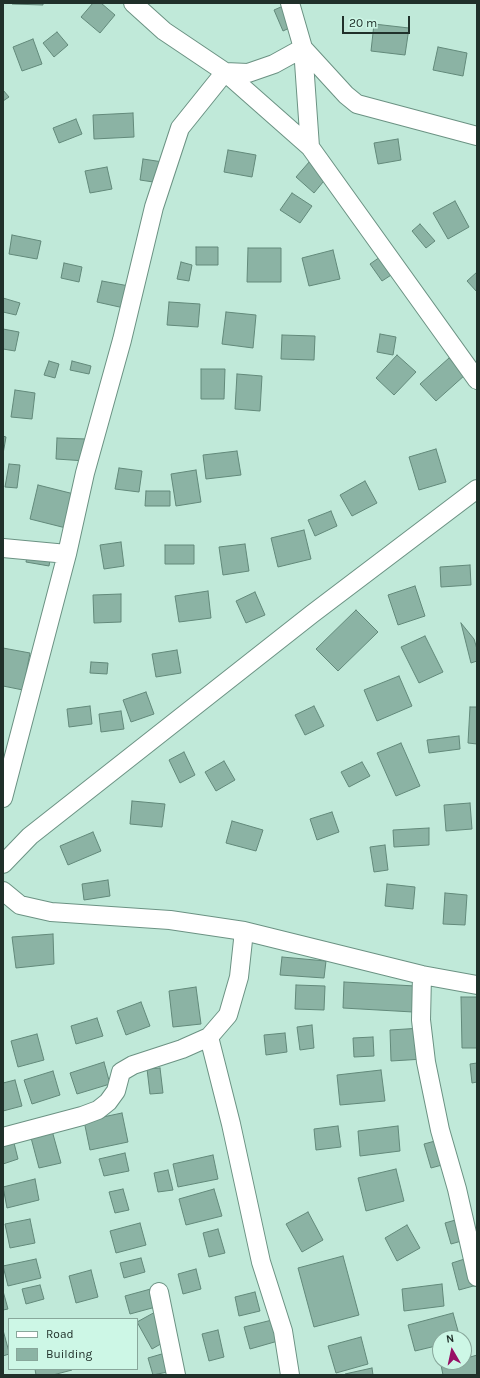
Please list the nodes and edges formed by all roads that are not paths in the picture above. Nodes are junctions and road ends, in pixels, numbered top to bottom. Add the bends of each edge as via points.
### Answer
1 (133, 3) edge
2 (290, 3) edge
3 (303, 48) junction
4 (225, 72) junction
5 (477, 136) edge
6 (310, 148) junction
7 (477, 380) edge
8 (477, 489) edge
9 (3, 548) edge
10 (67, 554) junction
11 (3, 798) edge
12 (3, 864) edge
13 (3, 891) edge
14 (244, 931) junction
15 (422, 975) junction
16 (477, 985) edge
17 (209, 1037) junction
18 (3, 1137) edge
19 (477, 1277) edge
20 (159, 1292) dead end
21 (176, 1375) edge
22 (290, 1375) edge

1 - 4 street via 164,31
2 - 3 street
3 - 4 street via 274,64 248,73
3 - 5 street via 357,104
3 - 6 street
4 - 6 street
4 - 10 street via 180,128 154,207 122,340 85,473
6 - 7 street
8 - 12 street via 312,614 30,836
9 - 10 street
10 - 11 street
13 - 14 street via 20,905 51,912 170,920
14 - 15 street
14 - 17 street via 239,977 228,1015
15 - 16 street
15 - 19 street via 421,1020 426,1062 440,1130
17 - 18 street via 133,1065 121,1072 116,1091 98,1110
17 - 22 street via 261,1262 283,1331
20 - 21 street

